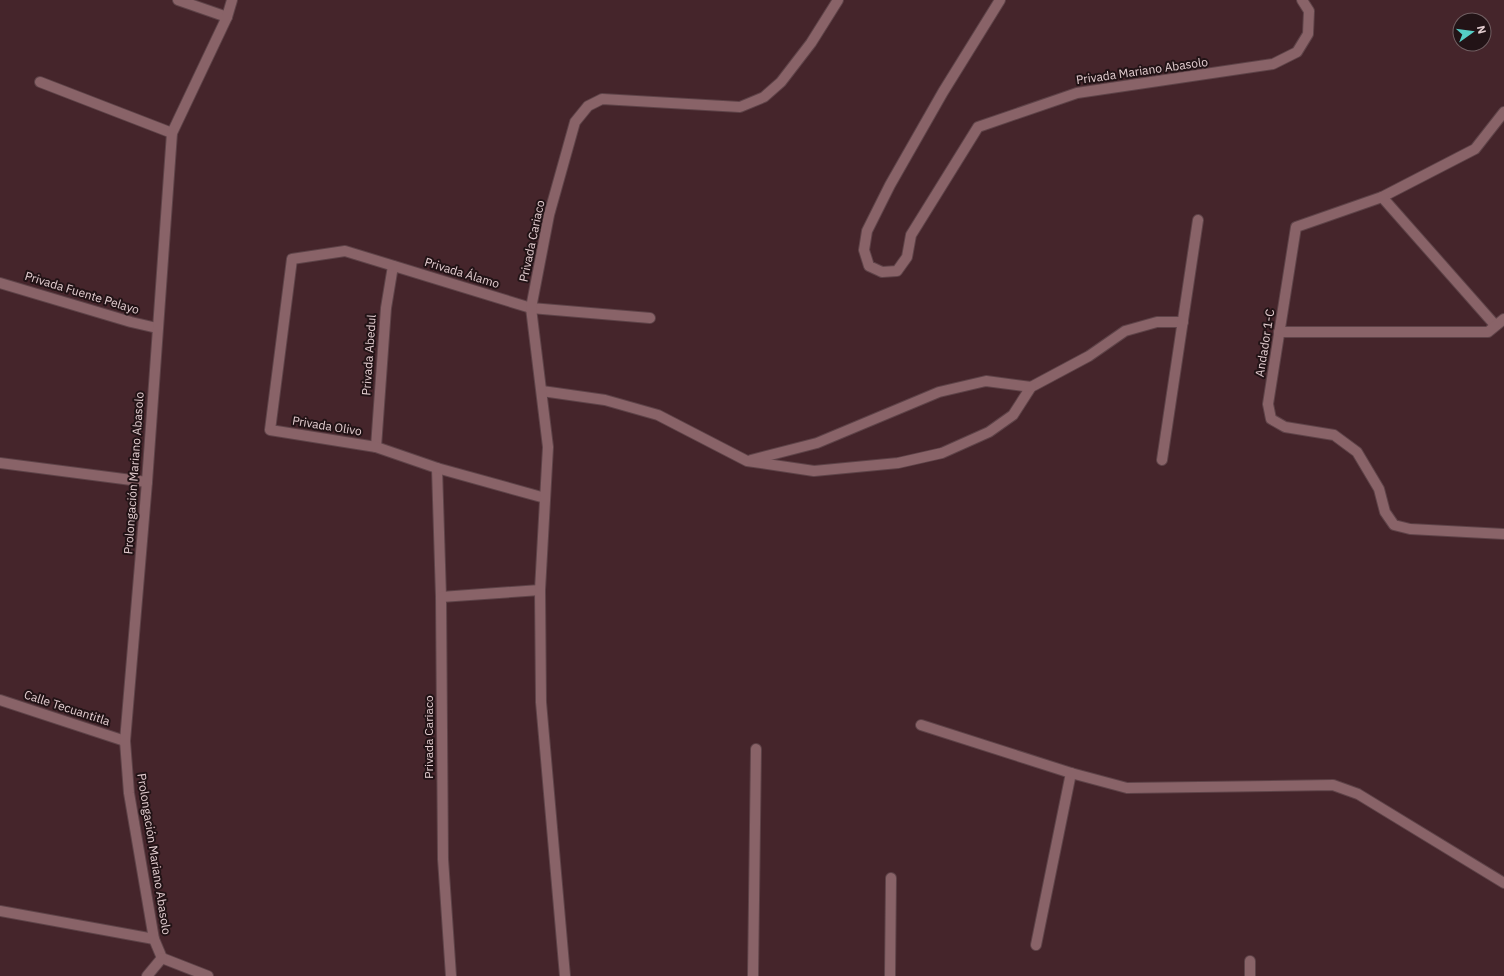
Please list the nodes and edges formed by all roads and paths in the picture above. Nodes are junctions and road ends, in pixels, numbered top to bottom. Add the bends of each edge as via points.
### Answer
1 (178, 0) edge
2 (232, 0) edge
3 (838, 0) edge
4 (1000, 0) edge
5 (1302, 0) edge
6 (227, 17) junction
7 (40, 82) dead end
8 (1504, 112) edge
9 (172, 133) junction
10 (1382, 197) junction
11 (1198, 220) dead end
12 (292, 260) joint
13 (393, 266) junction
14 (0, 282) edge
15 (531, 308) junction
16 (650, 318) dead end
17 (1504, 319) edge
18 (1183, 322) junction
19 (1495, 325) junction
20 (157, 328) junction
21 (1280, 332) junction
22 (1031, 387) junction
23 (542, 391) junction
24 (376, 447) junction
25 (1162, 460) dead end
26 (747, 461) junction
27 (0, 463) edge
28 (437, 468) junction
29 (147, 482) junction
30 (545, 498) junction
31 (1504, 534) edge
32 (540, 590) junction
33 (441, 597) junction
34 (0, 700) edge
35 (921, 725) dead end
36 (125, 741) junction
37 (756, 749) dead end
38 (1071, 773) junction
39 (892, 878) dead end
40 (1504, 883) edge
41 (0, 911) edge
42 (154, 939) junction
43 (1036, 945) dead end
44 (162, 958) junction
45 (1250, 961) dead end
46 (147, 976) edge
47 (208, 976) edge
48 (451, 976) edge
49 (565, 976) edge
50 (753, 976) edge
51 (890, 976) edge
52 (1250, 976) edge

1 - 6 street
2 - 6 street, Prolongación Mariano Abasolo
3 - 15 street, Privada Cariaco via 811,43 781,82 764,97 740,108 602,99 588,106 575,122 549,215
4 - 5 street, Privada Mariano Abasolo via 943,92 867,231 864,250 869,266 882,272 897,271 907,257 911,235 978,127 1077,93 1273,64 1298,52 1308,34 1309,11
6 - 9 street, Prolongación Mariano Abasolo
7 - 9 street
8 - 10 street, Andador 1-C via 1475,149
9 - 20 street, Prolongación Mariano Abasolo
10 - 19 street
10 - 21 street, Andador 1-C via 1296,227
11 - 18 street
12 - 13 street, Privada Álamo via 345,251
12 - 24 street, Privada Olivo via 270,430
13 - 15 street, Privada Álamo
13 - 24 street, Privada Abedul via 386,308
14 - 20 street, Privada Fuente Pelayo
15 - 16 street, Privada Álamo
15 - 23 street, Privada Cariaco
17 - 19 street
18 - 22 street via 1157,322 1125,331 1089,356
18 - 25 street
19 - 21 street via 1488,332
20 - 29 street, Prolongación Mariano Abasolo
21 - 31 street, Andador 1-C via 1268,404 1271,419 1285,427 1334,435 1357,452 1379,489 1384,512 1394,525 1410,529
22 - 26 street via 986,381 939,392 817,443
22 - 26 street via 1013,415 989,432 942,453 898,463 814,471
23 - 26 street via 605,400 658,415
23 - 30 street, Privada Cariaco via 548,447
24 - 28 street, Privada Olivo
27 - 29 street
28 - 30 street, Privada Olivo
28 - 33 street, Privada Cariaco
29 - 36 street, Prolongación Mariano Abasolo
30 - 32 street, Privada Cariaco
32 - 33 street
32 - 49 street, Privada Cariaco via 541,702
33 - 48 street, Privada Cariaco via 442,859
34 - 36 street, Calle Tecuantitla
35 - 38 street
36 - 42 street, Prolongación Mariano Abasolo via 129,793
37 - 50 street
38 - 40 street via 1127,788 1333,785 1358,794
38 - 43 street
39 - 51 street
41 - 42 street
42 - 44 street, Prolongación Mariano Abasolo
44 - 46 street
44 - 47 street
45 - 52 street

